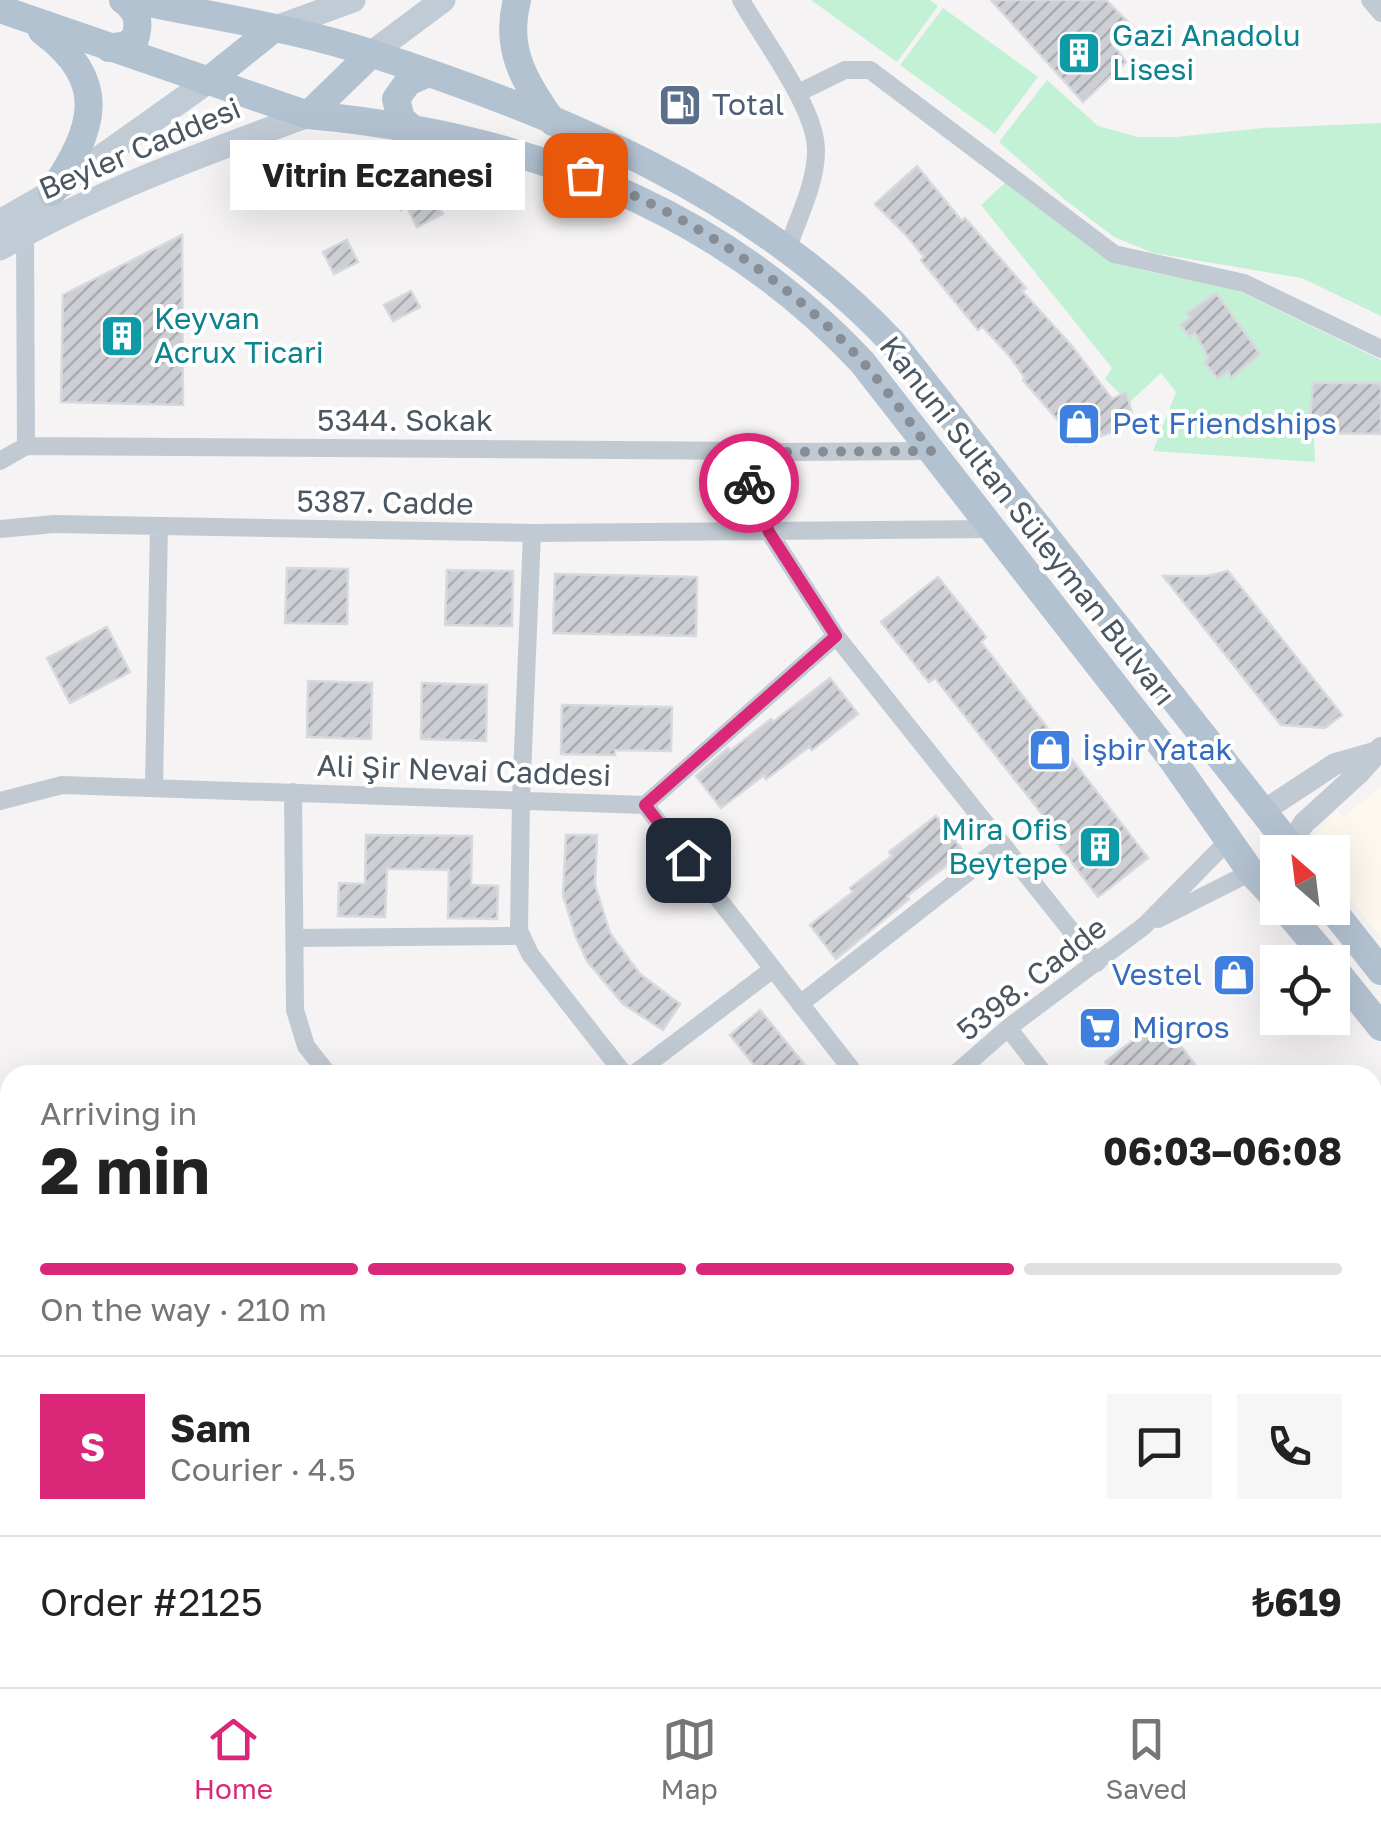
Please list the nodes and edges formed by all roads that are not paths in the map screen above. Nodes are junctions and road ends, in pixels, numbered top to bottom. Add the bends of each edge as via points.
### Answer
1 (123, 0) edge
2 (135, 0) edge
3 (354, 0) edge
4 (443, 0) edge
5 (517, 0) edge
6 (740, 0) edge
7 (1370, 0) edge
8 (1381, 13) edge
9 (12, 14) edge
10 (274, 29) junction
11 (109, 48) junction
12 (372, 53) junction
13 (426, 74) junction
14 (208, 82) junction
15 (798, 93) junction
16 (308, 116) junction
17 (554, 123) junction
18 (415, 131) junction
19 (52, 192) junction
20 (0, 222) edge
21 (25, 233) junction
22 (0, 248) edge
23 (788, 248) junction
24 (1381, 349) edge
25 (26, 446) junction
26 (931, 451) junction
27 (782, 452) junction
28 (0, 461) edge
29 (159, 526) junction
30 (0, 528) edge
31 (991, 528) junction
32 (769, 532) junction
33 (532, 533) junction
34 (836, 636) junction
35 (1378, 750) edge
36 (154, 787) junction
37 (294, 792) junction
38 (520, 800) junction
39 (0, 801) edge
40 (645, 805) junction
41 (1262, 812) junction
42 (1276, 835) edge
43 (1297, 835) edge
44 (1229, 840) junction
45 (1003, 845) junction
46 (1260, 867) edge
47 (1251, 872) junction
48 (1260, 882) edge
49 (1298, 925) edge
50 (1344, 925) edge
51 (1144, 926) junction
52 (521, 936) junction
53 (296, 938) junction
54 (1315, 945) edge
55 (1097, 963) junction
56 (773, 969) junction
57 (1381, 971) edge
58 (1350, 988) edge
59 (800, 1004) junction
60 (1381, 1027) edge
61 (1008, 1028) junction
62 (321, 1065) edge
63 (617, 1065) edge
64 (644, 1065) edge
65 (848, 1065) edge
66 (965, 1065) edge
67 (1038, 1065) edge

1 - 11 main road via 139,20 135,39
2 - 10 main road, Kanuni Sultan Süleyman Bulvarı
3 - 10 main road
4 - 12 main road
5 - 17 main road via 516,58
6 - 15 street
7 - 8 street
9 - 11 main road, Kanuni Sultan Süleyman Bulvarı
9 - 19 main road via 69,52 90,105 83,139
10 - 12 main road, Kanuni Sultan Süleyman Bulvarı
10 - 14 main road
11 - 14 main road, Kanuni Sultan Süleyman Bulvarı
12 - 13 main road, Kanuni Sultan Süleyman Bulvarı
12 - 16 main road
13 - 17 main road, Kanuni Sultan Süleyman Bulvarı
13 - 18 main road via 408,82 396,99 400,119
14 - 16 main road, Kanuni Sultan Süleyman Bulvarı
14 - 19 main road, Beyler Caddesi
15 - 23 street via 817,148
15 - 24 street via 845,70 870,70 1114,254 1244,284
16 - 18 main road, Kanuni Sultan Süleyman Bulvarı
16 - 21 main road, Beyler Caddesi
17 - 23 main road, Kanuni Sultan Süleyman Bulvarı via 647,162
18 - 26 main road, Kanuni Sultan Süleyman Bulvarı via 560,165 708,236 839,338
19 - 20 main road, Beyler Caddesi
21 - 22 main road, Beyler Caddesi
21 - 25 street
23 - 41 main road, Kanuni Sultan Süleyman Bulvarı via 893,342
25 - 27 street, 5344. Sokak
25 - 28 street
26 - 27 street, 5344. Sokak
26 - 31 main road, Kanuni Sultan Süleyman Bulvarı
27 - 32 street via 753,462 746,473
29 - 30 street, 5387. Cadde
29 - 33 street, 5387. Cadde
29 - 36 street
31 - 32 street, 5387. Cadde
31 - 44 main road, Kanuni Sultan Süleyman Bulvarı
32 - 33 street, 5387. Cadde
32 - 34 street
33 - 38 street
34 - 40 street
34 - 45 street
35 - 41 street via 1336,764
35 - 43 street
36 - 37 street, Ali Şir Nevai Caddesi
36 - 39 street, Ali Şir Nevai Caddesi via 62,785
37 - 38 street, Ali Şir Nevai Caddesi
37 - 53 street
38 - 40 street, Ali Şir Nevai Caddesi
38 - 52 street
40 - 56 street, Ali Şir Nevai Caddesi
41 - 42 main road, Kanuni Sultan Süleyman Bulvarı
41 - 44 main road
44 - 47 main road, Kanuni Sultan Süleyman Bulvarı
44 - 51 street, 5398. Cadde
45 - 55 street
45 - 59 street
46 - 47 main road
47 - 48 main road, Kanuni Sultan Süleyman Bulvarı
47 - 51 street, 5398. Cadde
49 - 54 main road
50 - 57 main road
51 - 55 street, 5398. Cadde
52 - 53 street
52 - 63 street
53 - 62 street via 298,1028
55 - 61 street, 5398. Cadde
56 - 59 street, Ali Şir Nevai Caddesi
56 - 64 street
58 - 60 main road
59 - 65 street, Ali Şir Nevai Caddesi
61 - 66 street, 5398. Cadde
61 - 67 street

